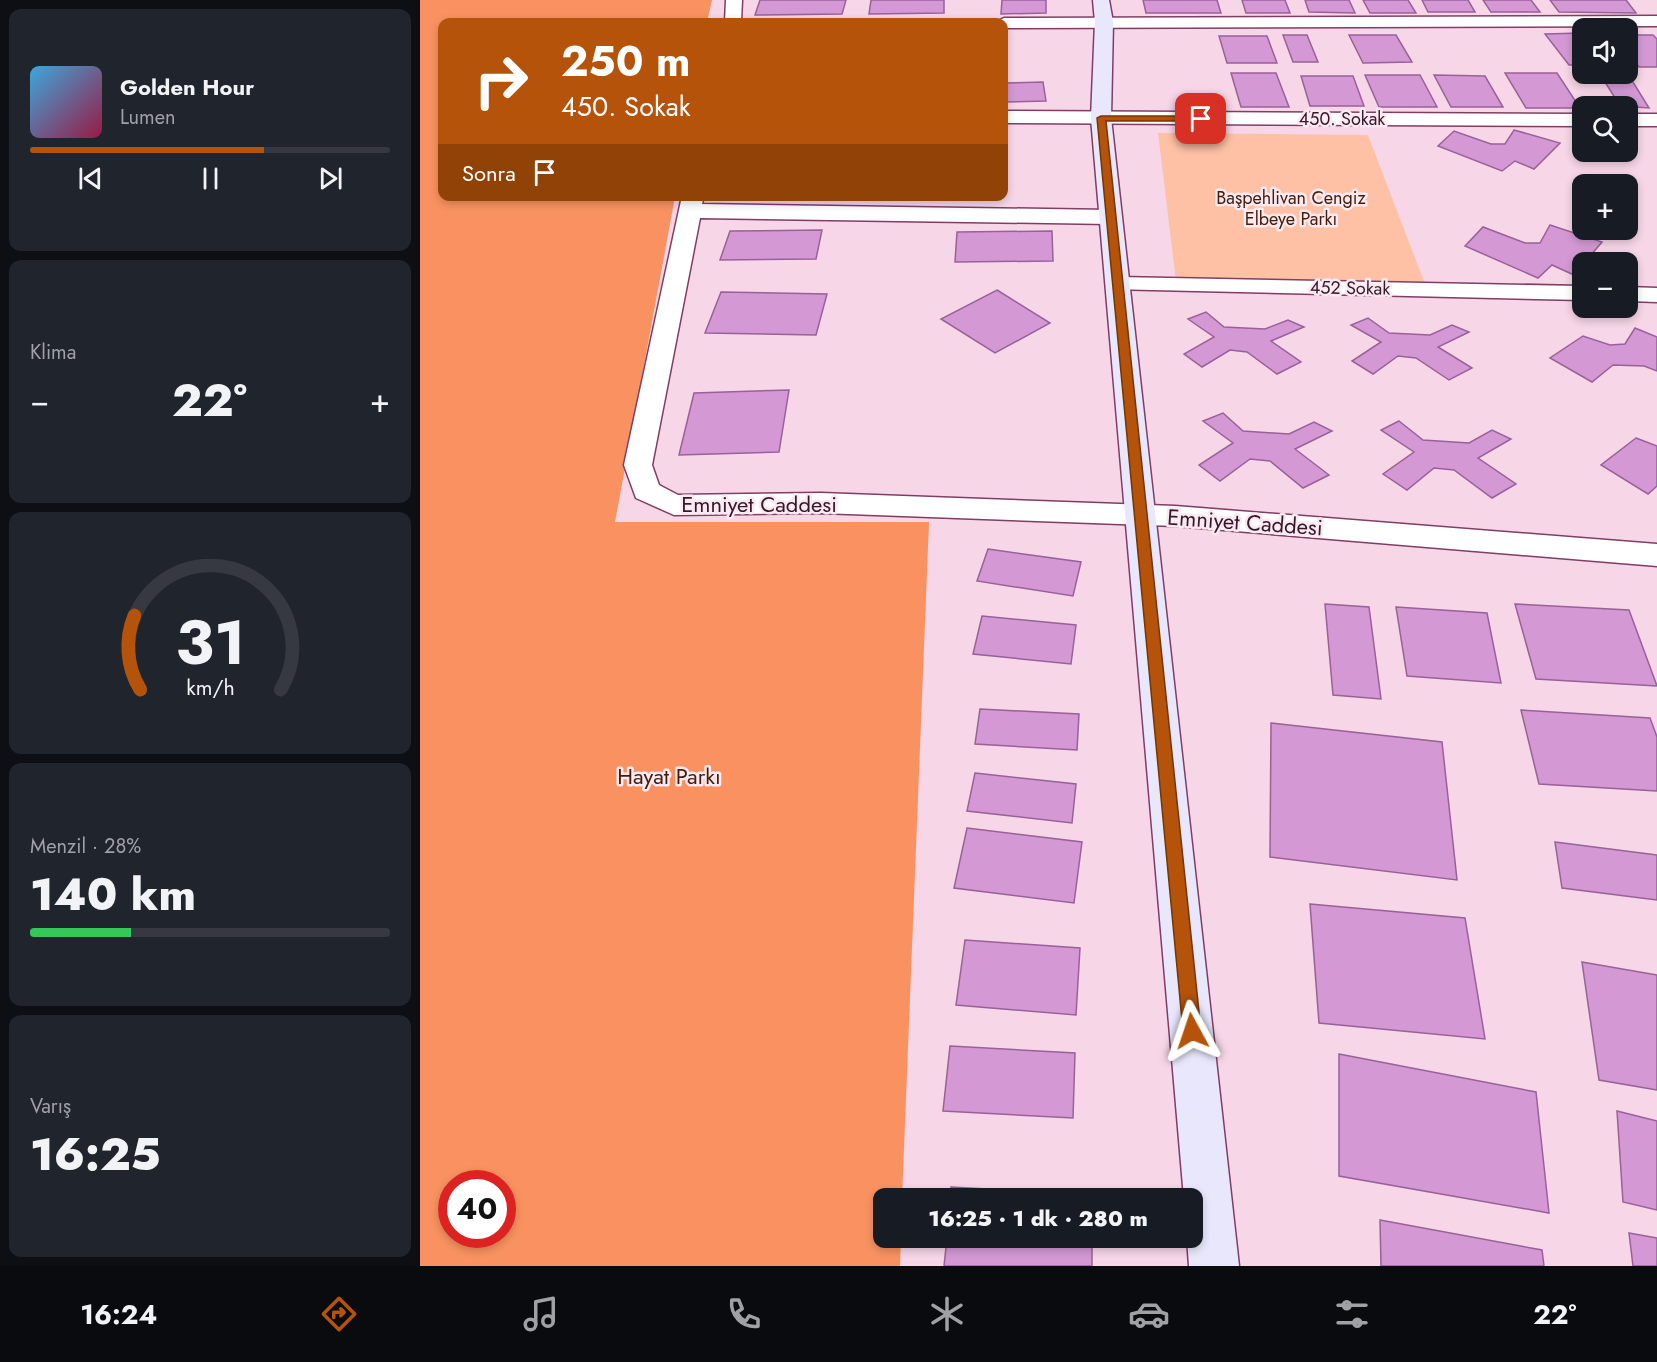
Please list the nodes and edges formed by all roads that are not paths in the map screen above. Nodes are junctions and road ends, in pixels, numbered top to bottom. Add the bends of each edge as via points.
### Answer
1 (734, 0) edge
2 (1103, 11) edge
3 (733, 18) edge
4 (1657, 21) edge
5 (1008, 23) edge
6 (1008, 117) edge
7 (1101, 118) junction
8 (1572, 120) edge
9 (1638, 120) edge
10 (1657, 120) edge
11 (692, 204) edge
12 (1110, 217) junction
13 (1118, 284) junction
14 (1572, 293) edge
15 (1638, 294) edge
16 (1657, 295) edge
17 (1142, 514) junction
18 (1657, 555) edge
19 (1214, 1266) edge

1 - 3 street
2 - 4 street
2 - 5 street
2 - 7 street
6 - 7 street, 450. Sokak
7 - 8 street, 450. Sokak
7 - 12 street
9 - 10 street
11 - 12 street
11 - 17 street, Emniyet Caddesi via 638,465 646,490 674,505 821,503
12 - 13 street
13 - 14 street, 452 Sokak
13 - 17 street
15 - 16 street
17 - 18 street, Emniyet Caddesi
17 - 19 street

